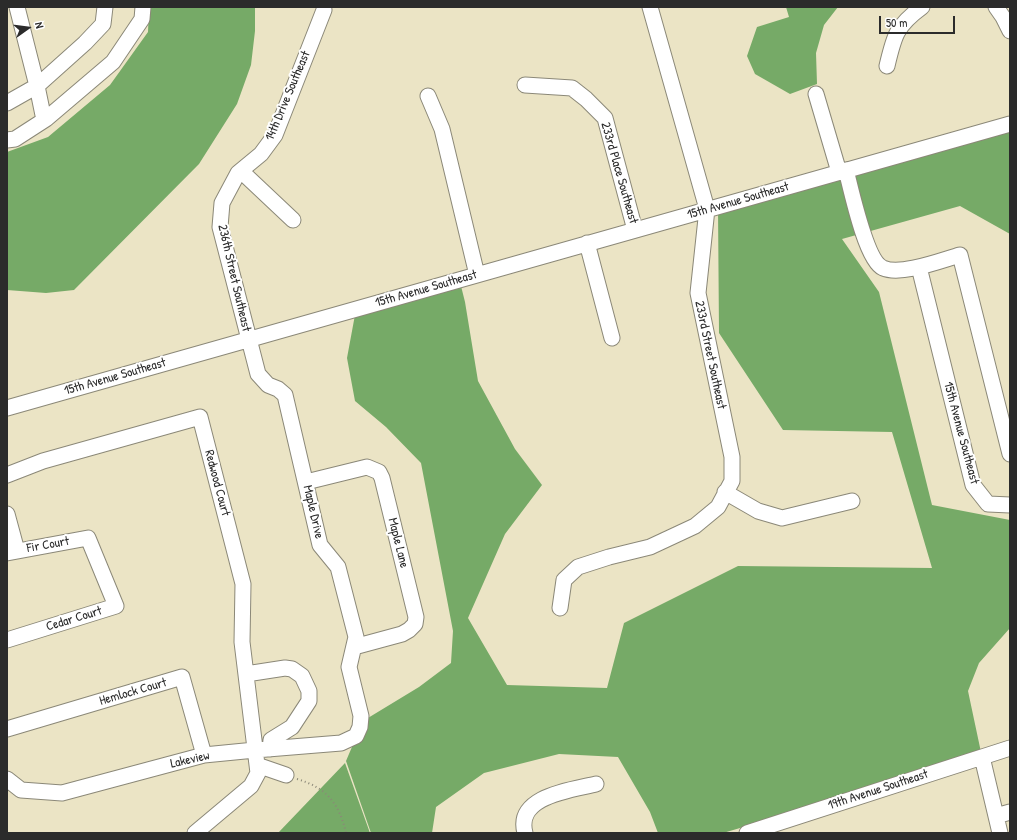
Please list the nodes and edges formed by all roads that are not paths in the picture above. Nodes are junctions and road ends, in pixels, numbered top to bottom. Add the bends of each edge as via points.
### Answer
1 (17, 7) edge
2 (105, 7) edge
3 (143, 7) edge
4 (650, 7) edge
5 (922, 7) edge
6 (996, 7) edge
7 (328, 8) edge
8 (1010, 30) edge
9 (887, 66) dead end
10 (525, 85) dead end
11 (37, 86) junction
12 (816, 94) dead end
13 (428, 96) dead end
14 (7, 103) edge
15 (44, 120) junction
16 (1010, 124) edge
17 (7, 140) edge
18 (842, 171) junction
19 (240, 172) junction
20 (707, 209) junction
21 (293, 220) dead end
22 (635, 230) junction
23 (587, 243) junction
24 (919, 267) junction
25 (477, 274) junction
26 (612, 338) dead end
27 (248, 339) junction
28 (7, 408) edge
29 (1010, 454) edge
30 (7, 475) edge
31 (306, 482) junction
32 (725, 492) junction
33 (852, 501) dead end
34 (1010, 505) edge
35 (7, 514) edge
36 (88, 538) joint
37 (12, 552) edge
38 (560, 608) dead end
39 (7, 640) edge
40 (354, 647) junction
41 (246, 674) junction
42 (361, 716) joint
43 (7, 729) edge
44 (1010, 748) edge
45 (270, 749) junction
46 (255, 750) junction
47 (204, 755) junction
48 (982, 757) junction
49 (257, 765) junction
50 (286, 775) road end
51 (7, 780) edge
52 (596, 784) dead end
53 (1003, 814) edge
54 (195, 833) edge
55 (524, 833) edge
56 (747, 833) edge
57 (1000, 833) edge

1 - 11 street
2 - 11 street via 102,24 98,29 80,49
3 - 15 street via 142,19 113,62
4 - 20 street, 233rd Street Southeast
5 - 9 street via 901,25 894,38
6 - 8 street
7 - 19 street, 14th Drive Southeast via 275,135 261,154
10 - 22 street, 233rd Place Southeast via 572,88 606,118
11 - 14 street
11 - 15 street
12 - 18 street
13 - 25 street via 442,129
15 - 17 street via 15,139
16 - 18 street, 15th Avenue Southeast
18 - 20 street, 15th Avenue Southeast
18 - 24 street via 873,258 882,268 897,271
19 - 21 street
19 - 27 street, 236th Street Southeast via 222,203 220,227
20 - 22 street, 15th Avenue Southeast
20 - 32 street, 233rd Street Southeast via 698,293 732,457 732,481
22 - 23 street, 15th Avenue Southeast
23 - 25 street, 15th Avenue Southeast
23 - 26 street
24 - 29 street via 960,255
24 - 34 street, 15th Avenue Southeast via 973,485 988,504
25 - 27 street, 15th Avenue Southeast
27 - 28 street, 15th Avenue Southeast
27 - 31 street, Maple Drive via 258,374 268,384 286,394
30 - 41 street, Redwood Court via 43,461 200,416 243,584 242,642
31 - 40 street, Maple Drive via 320,545 338,566 356,638
31 - 40 street, Maple Lane via 367,467 378,472 382,478 416,617 415,624 402,634
32 - 33 street via 758,511 782,518
32 - 38 street, 233rd Street Southeast via 718,507 695,526 650,547 578,567 564,580
35 - 37 street
36 - 37 street, Fir Court
36 - 39 street, Cedar Court via 116,606
40 - 42 street, Maple Drive via 349,667
41 - 45 street via 292,669 302,676 309,691 309,701 301,714 292,727 271,740
41 - 46 street, Redwood Court
42 - 45 street, Lakeview via 356,736 341,743
43 - 47 street, Hemlock Court via 182,677
44 - 48 street, 19th Avenue Southeast
45 - 46 street, Lakeview
46 - 47 street, Lakeview
46 - 49 street, Redwood Court
47 - 51 street, Lakeview via 62,793 21,790
48 - 53 street
48 - 56 street, 19th Avenue Southeast
49 - 50 street
49 - 54 street via 258,773 251,786
52 - 55 street via 546,797 536,803 527,812
53 - 57 street

